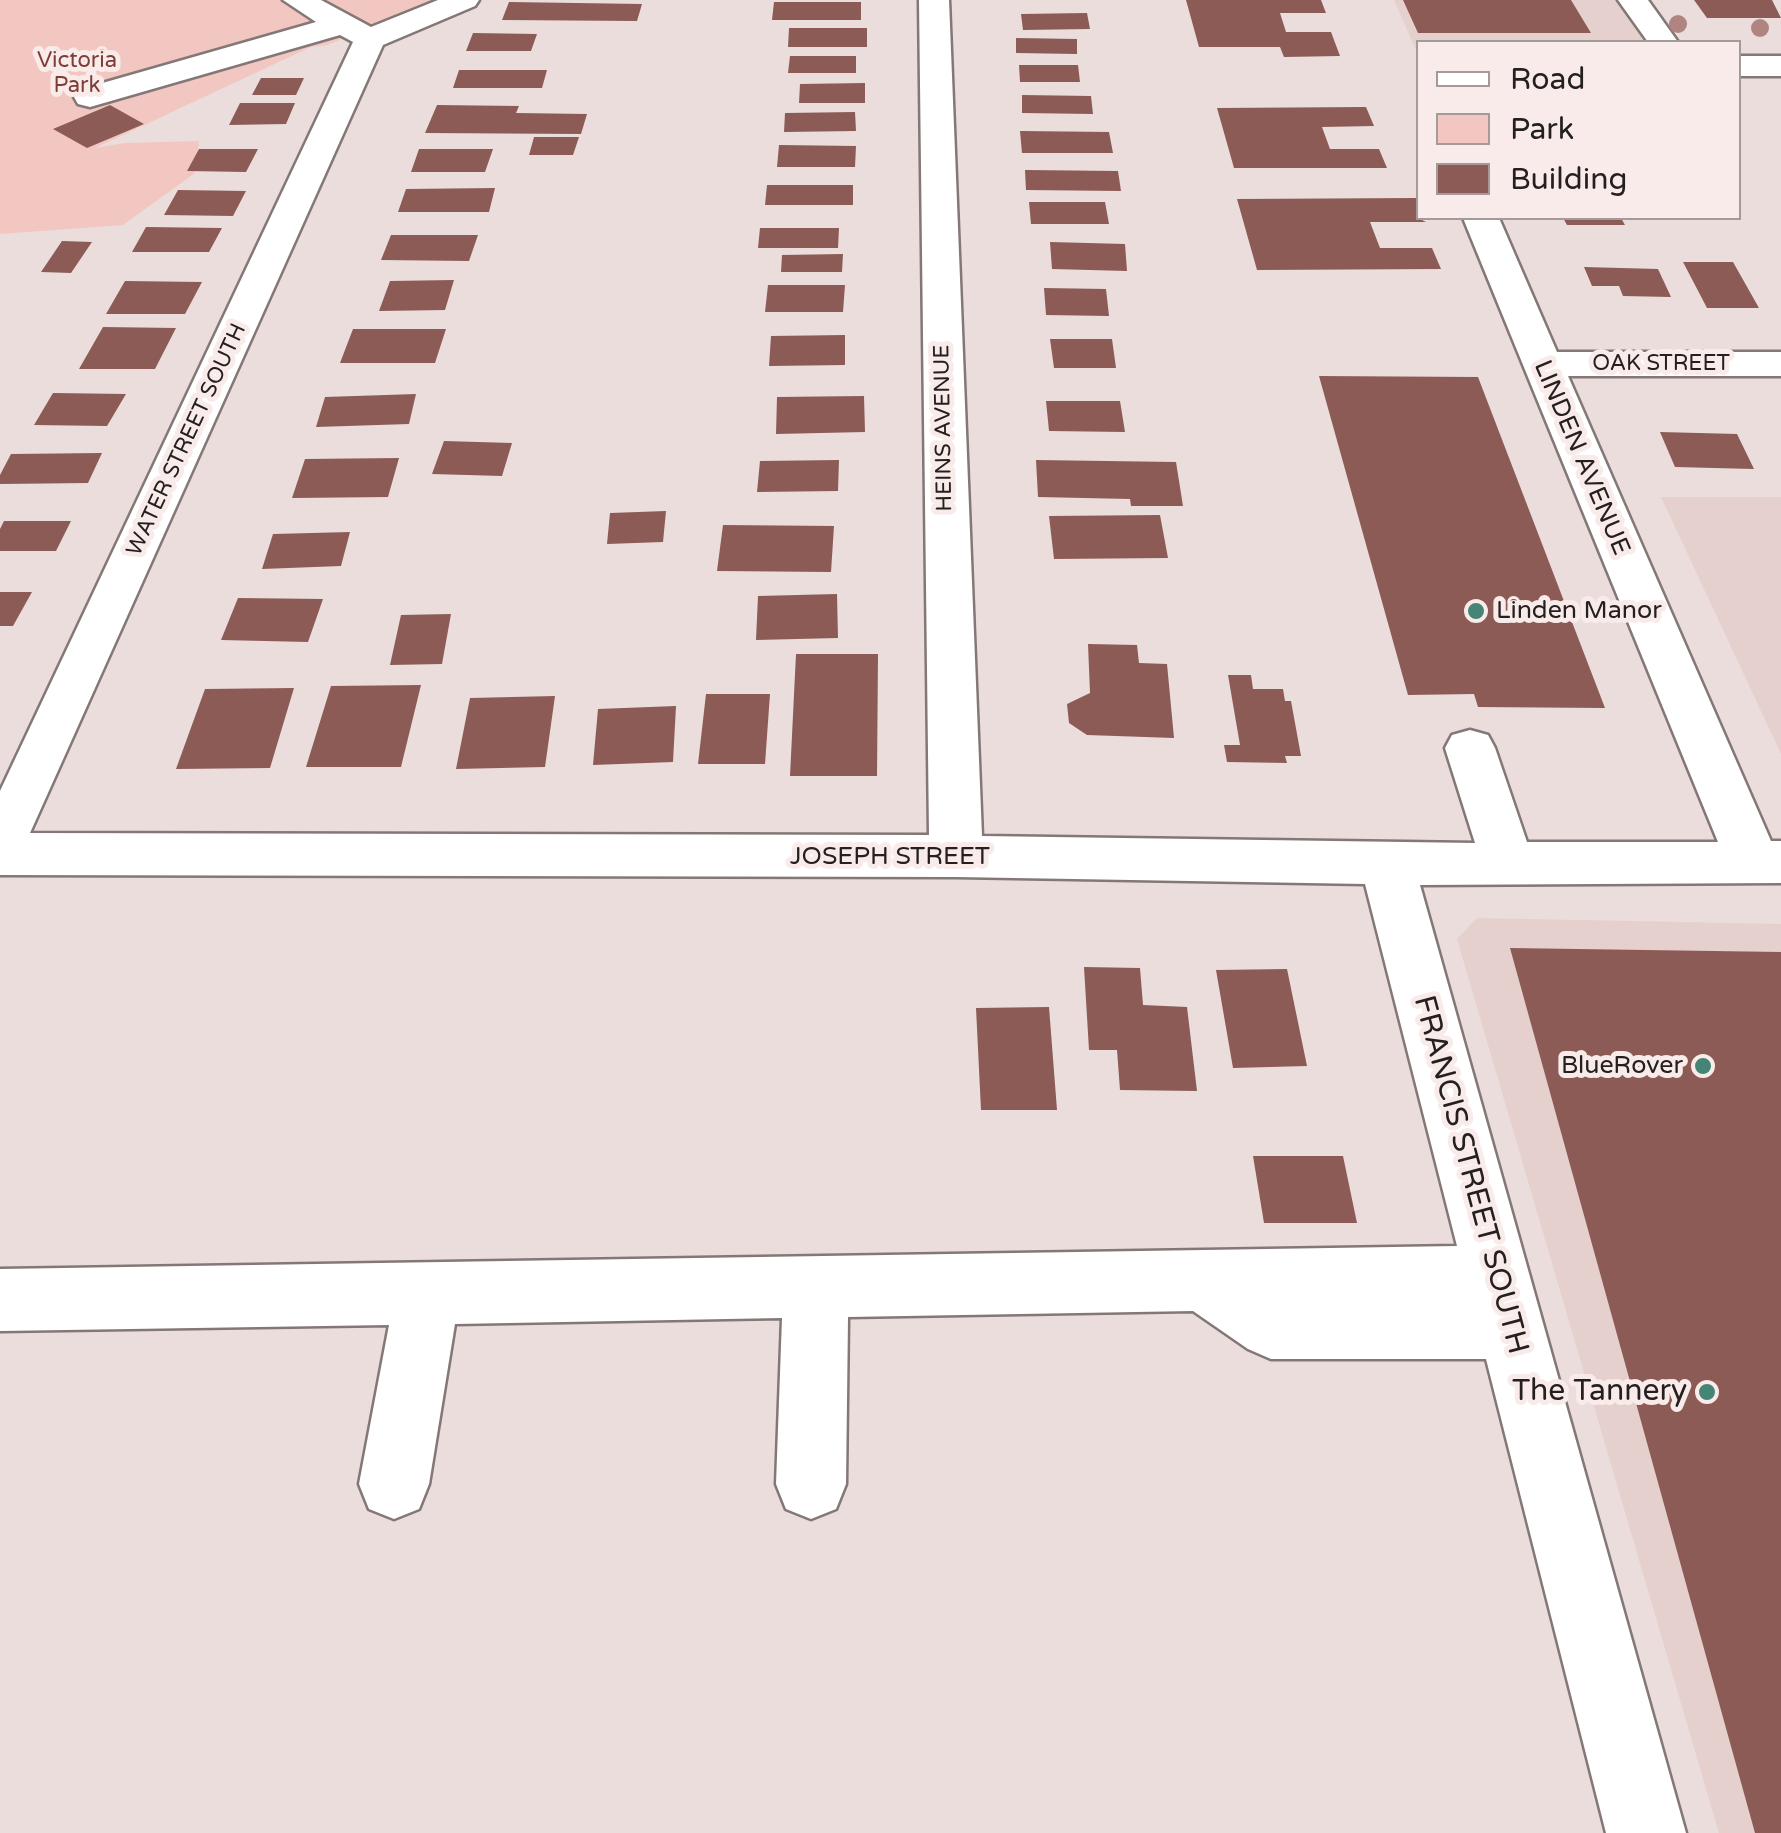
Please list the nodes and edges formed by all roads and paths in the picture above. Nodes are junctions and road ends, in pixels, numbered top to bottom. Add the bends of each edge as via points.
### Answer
1 (298, 0) edge
2 (464, 0) edge
3 (934, 0) edge
4 (1633, 0) edge
5 (357, 32) junction
6 (1662, 40) edge
7 (1741, 66) edge
8 (1781, 66) edge
9 (90, 98) dead end
10 (1483, 220) edge
11 (1540, 364) junction
12 (1781, 364) edge
13 (1470, 748) dead end
14 (0, 838) edge
15 (0, 854) edge
16 (956, 856) junction
17 (1767, 862) edge
18 (1388, 864) junction
19 (1508, 864) junction
20 (816, 1288) junction
21 (426, 1294) junction
22 (0, 1300) edge
23 (1504, 1302) junction
24 (394, 1484) dead end
25 (811, 1484) dead end
26 (1646, 1833) edge

1 - 5 street
2 - 5 street
3 - 16 street, HEINS AVENUE
4 - 6 street
5 - 9 street
5 - 14 street, WATER STREET SOUTH
7 - 8 street
10 - 11 street, LINDEN AVENUE
11 - 12 street, OAK STREET
11 - 17 street, LINDEN AVENUE
13 - 19 street
15 - 16 street, JOSEPH STREET
16 - 18 street, JOSEPH STREET
17 - 19 street, JOSEPH STREET
18 - 19 street, JOSEPH STREET
18 - 23 street, FRANCIS STREET SOUTH
20 - 21 street
20 - 23 street via 1203,1281 1271,1327
20 - 25 street
21 - 22 street
21 - 24 street
23 - 26 street, FRANCIS STREET SOUTH

